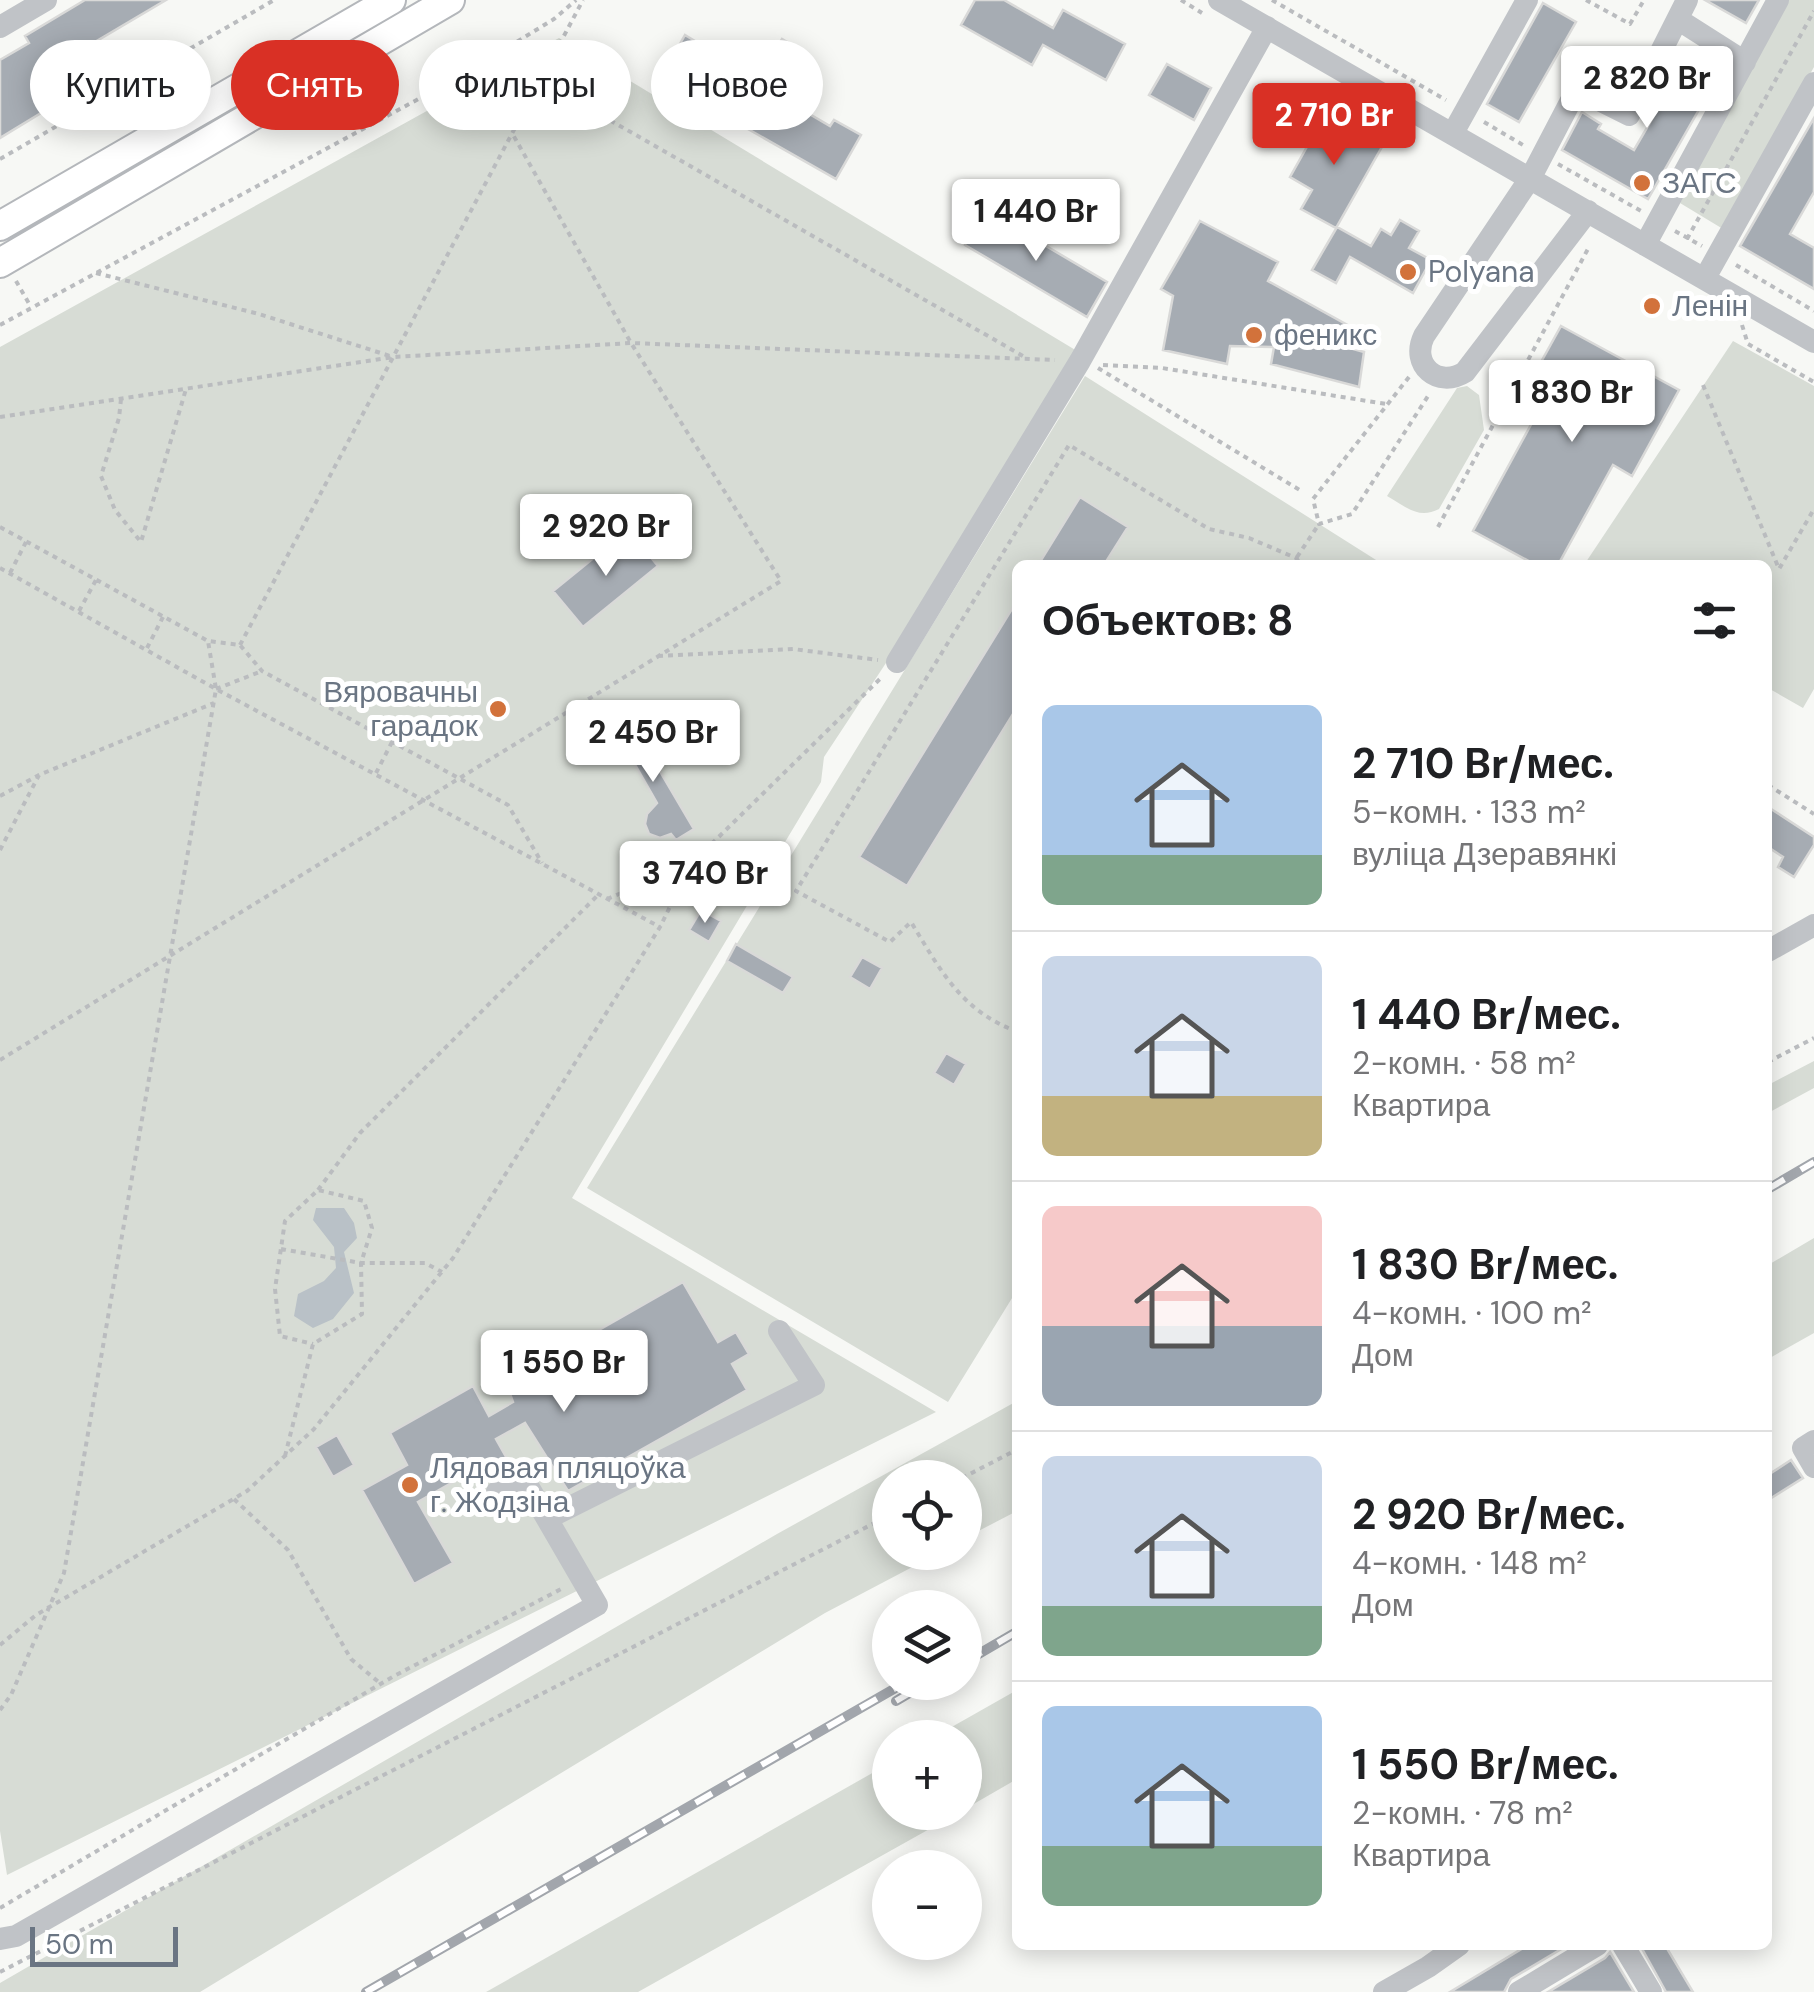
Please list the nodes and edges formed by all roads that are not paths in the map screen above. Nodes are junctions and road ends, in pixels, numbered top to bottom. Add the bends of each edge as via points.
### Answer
1 (44, 0) edge
2 (391, 0) edge
3 (450, 0) edge
4 (1219, 0) edge
5 (1527, 0) edge
6 (1778, 0) edge
7 (1683, 10) edge
8 (1257, 14) edge
9 (0, 27) edge
10 (1745, 62) junction
11 (1813, 89) edge
12 (1452, 132) junction
13 (1531, 177) junction
14 (1588, 211) junction
15 (0, 226) edge
16 (1644, 245) junction
17 (0, 263) edge
18 (1705, 278) junction
19 (1814, 342) edge
20 (898, 662) road end
21 (1814, 925) edge
22 (1772, 949) edge
23 (779, 1331) dead end
24 (1814, 1441) edge
25 (1814, 1466) edge
26 (497, 1492) dead end
27 (548, 1518) junction
28 (0, 1939) edge
29 (1451, 1950) edge
30 (1589, 1950) edge
31 (1626, 1950) edge
32 (1384, 1992) edge
33 (1518, 1992) edge
34 (1651, 1992) edge

1 - 9 street
2 - 15 main road
3 - 17 main road
4 - 8 street
5 - 12 street
6 - 10 street
7 - 10 street
7 - 13 street via 1629,115 1577,90
8 - 12 street
8 - 20 street via 1080,361
10 - 16 street
11 - 18 street
12 - 13 street
13 - 14 street
13 - 14 street via 1424,336 1421,361 1432,374 1449,379 1465,372
14 - 16 street
16 - 18 street
18 - 19 street
21 - 22 street
23 - 27 street via 814,1385
24 - 25 street via 1803,1448
26 - 27 street via 524,1479
27 - 28 street via 597,1605 16,1936
29 - 32 street
30 - 33 street
31 - 34 street

